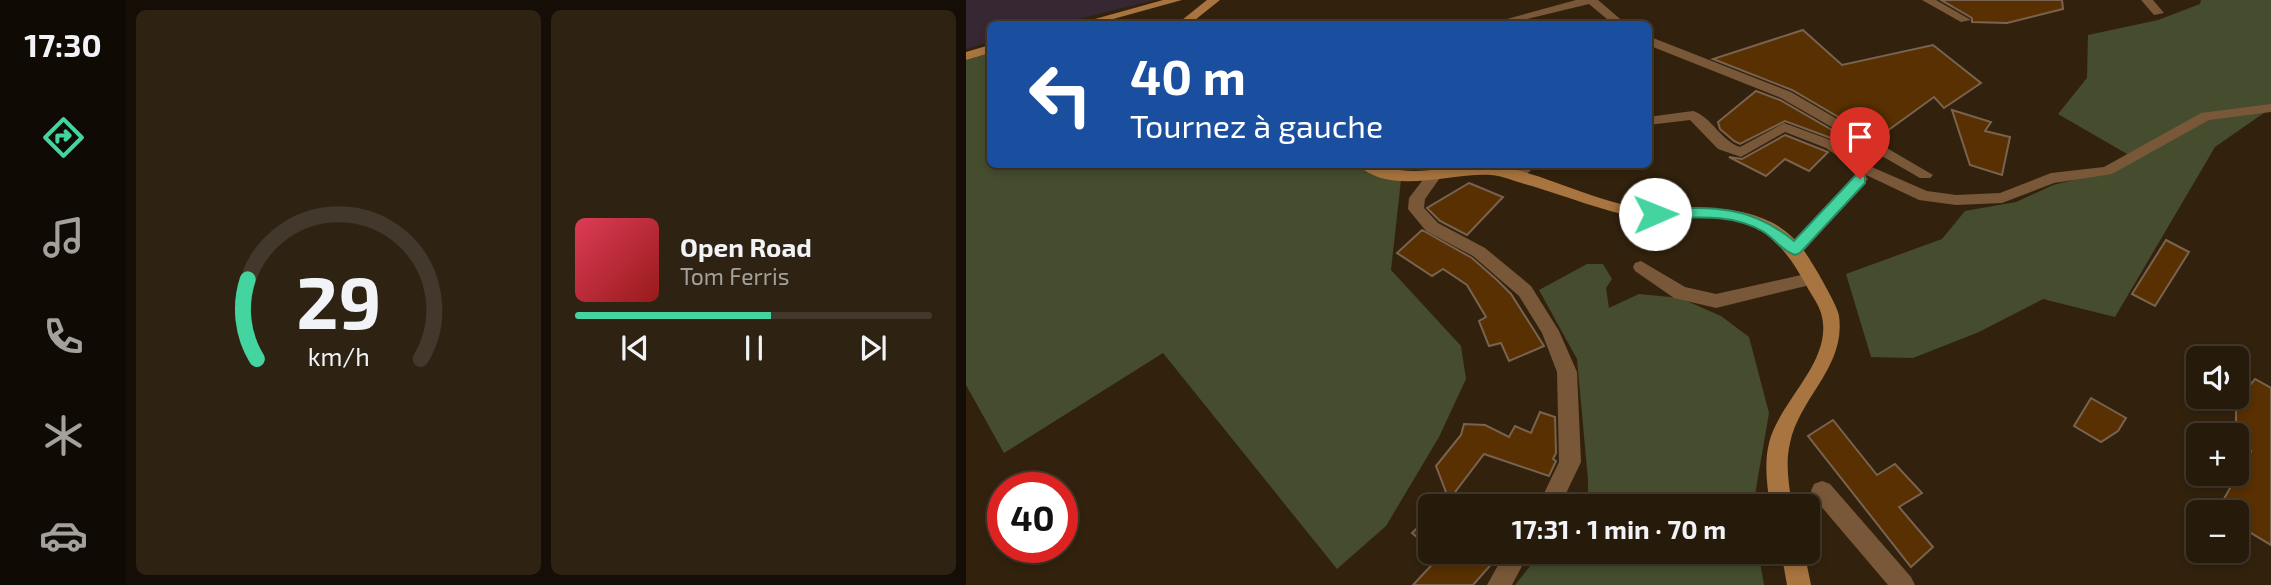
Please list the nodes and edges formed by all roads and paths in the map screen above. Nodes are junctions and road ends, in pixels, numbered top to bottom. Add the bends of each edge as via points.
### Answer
1 (1176, 0) edge
2 (1214, 0) edge
3 (1590, 0) edge
4 (1927, 0) edge
5 (2147, 0) edge
6 (2158, 13) dead end
7 (1964, 20) dead end
8 (1102, 21) edge
9 (1187, 21) edge
10 (1507, 21) edge
11 (1616, 21) edge
12 (1652, 42) edge
13 (987, 50) edge
14 (966, 56) edge
15 (2271, 108) edge
16 (1652, 120) edge
17 (1373, 168) edge
18 (1526, 168) edge
19 (1434, 175) junction
20 (1925, 175) dead end
21 (1516, 176) junction
22 (1860, 179) dead end
23 (1795, 250) junction
24 (1642, 267) dead end
25 (1810, 279) junction
26 (1822, 491) dead end
27 (1556, 494) edge
28 (1779, 494) edge
29 (1512, 564) edge
30 (1795, 564) edge
31 (1499, 585) edge
32 (1799, 585) edge
33 (1903, 585) edge

1 - 8 street
2 - 9 street
3 - 10 street
3 - 11 street
4 - 7 street
5 - 6 street
12 - 20 street via 1786,95
13 - 14 street
15 - 16 street via 2206,117 2107,171 2051,178 2002,198 1956,200 1924,196 1869,171 1831,145 1784,127 1741,152 1723,146 1693,115
17 - 19 street via 1392,176
18 - 21 street
19 - 21 street via 1471,169
19 - 27 street via 1417,198 1416,209 1432,227 1479,252 1525,291 1550,331 1567,372 1570,462
21 - 23 street via 1640,213 1714,212 1743,218 1769,228
22 - 23 street
23 - 25 street
24 - 25 street via 1680,293 1716,301
25 - 28 street via 1830,313 1831,340 1780,441 1776,470
26 - 33 street
29 - 31 street
30 - 32 street

